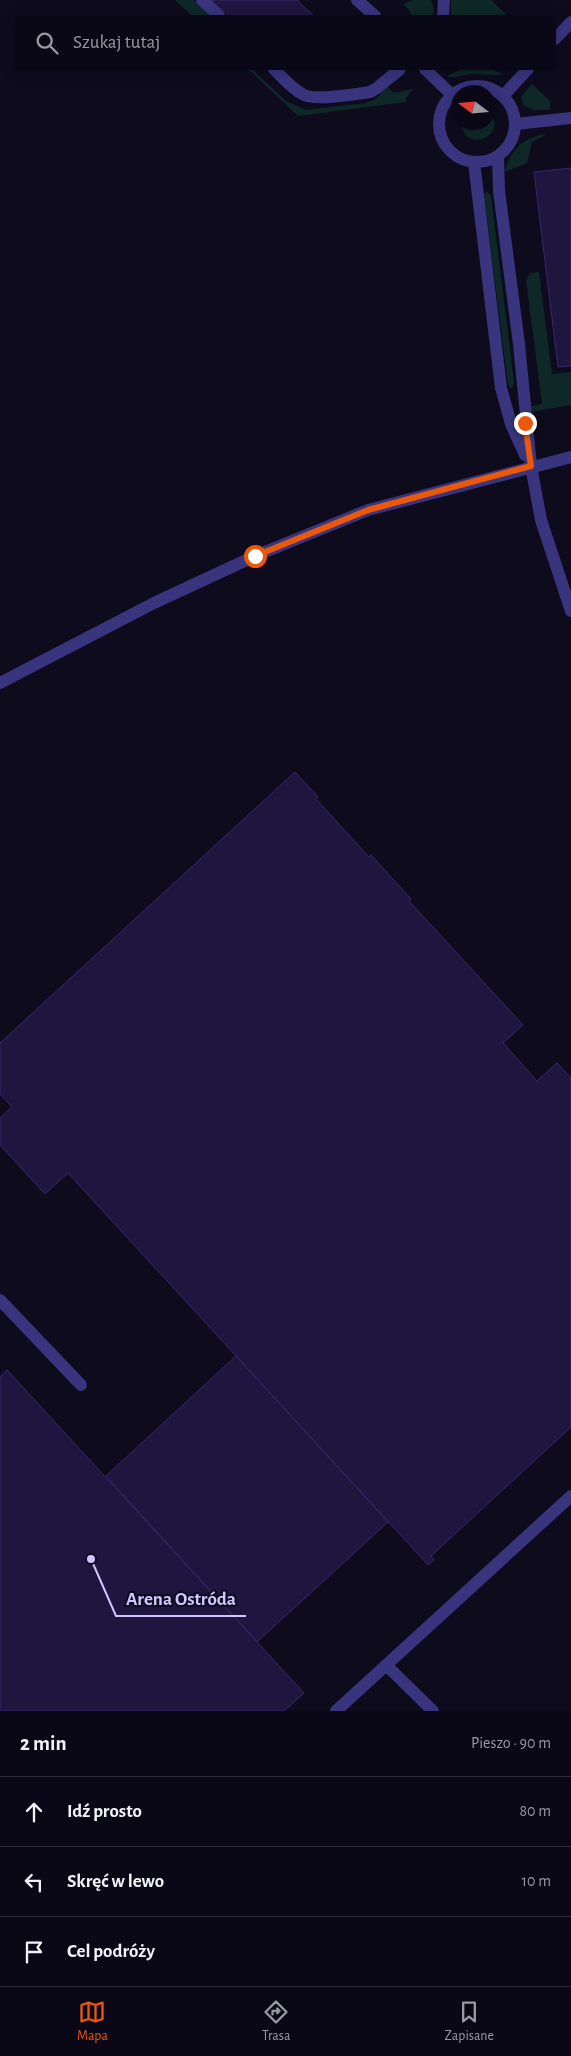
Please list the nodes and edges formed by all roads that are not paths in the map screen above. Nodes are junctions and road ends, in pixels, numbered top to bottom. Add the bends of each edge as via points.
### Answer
1 (202, 0) edge
2 (357, 0) edge
3 (444, 0) edge
4 (218, 15) edge
5 (373, 15) edge
6 (443, 15) edge
7 (571, 22) edge
8 (556, 38) edge
9 (275, 70) edge
10 (399, 70) edge
11 (426, 70) edge
12 (527, 70) edge
13 (496, 92) edge
14 (451, 94) edge
15 (451, 96) edge
16 (503, 96) junction
17 (571, 118) edge
18 (516, 124) junction
19 (498, 156) junction
20 (474, 162) junction
21 (571, 457) edge
22 (531, 466) junction
23 (571, 611) edge
24 (0, 683) edge
25 (0, 1300) edge
26 (80, 1385) dead end
27 (571, 1496) edge
28 (386, 1665) junction
29 (336, 1711) edge
30 (433, 1711) edge

1 - 4 lane
2 - 5 lane
3 - 6 lane
7 - 8 lane
9 - 10 lane via 297,90 314,97 370,92
11 - 14 lane
12 - 16 lane
13 - 16 lane
15 - 20 lane via 440,113 440,135 453,154
16 - 18 lane via 514,113
17 - 18 lane
18 - 19 lane via 508,147
19 - 20 lane
19 - 22 lane via 499,191
20 - 22 lane via 501,388 511,424
21 - 22 lane
22 - 23 lane via 541,520
22 - 24 lane via 368,510 255,556 154,603
25 - 26 lane
27 - 28 lane
28 - 29 lane
28 - 30 lane

